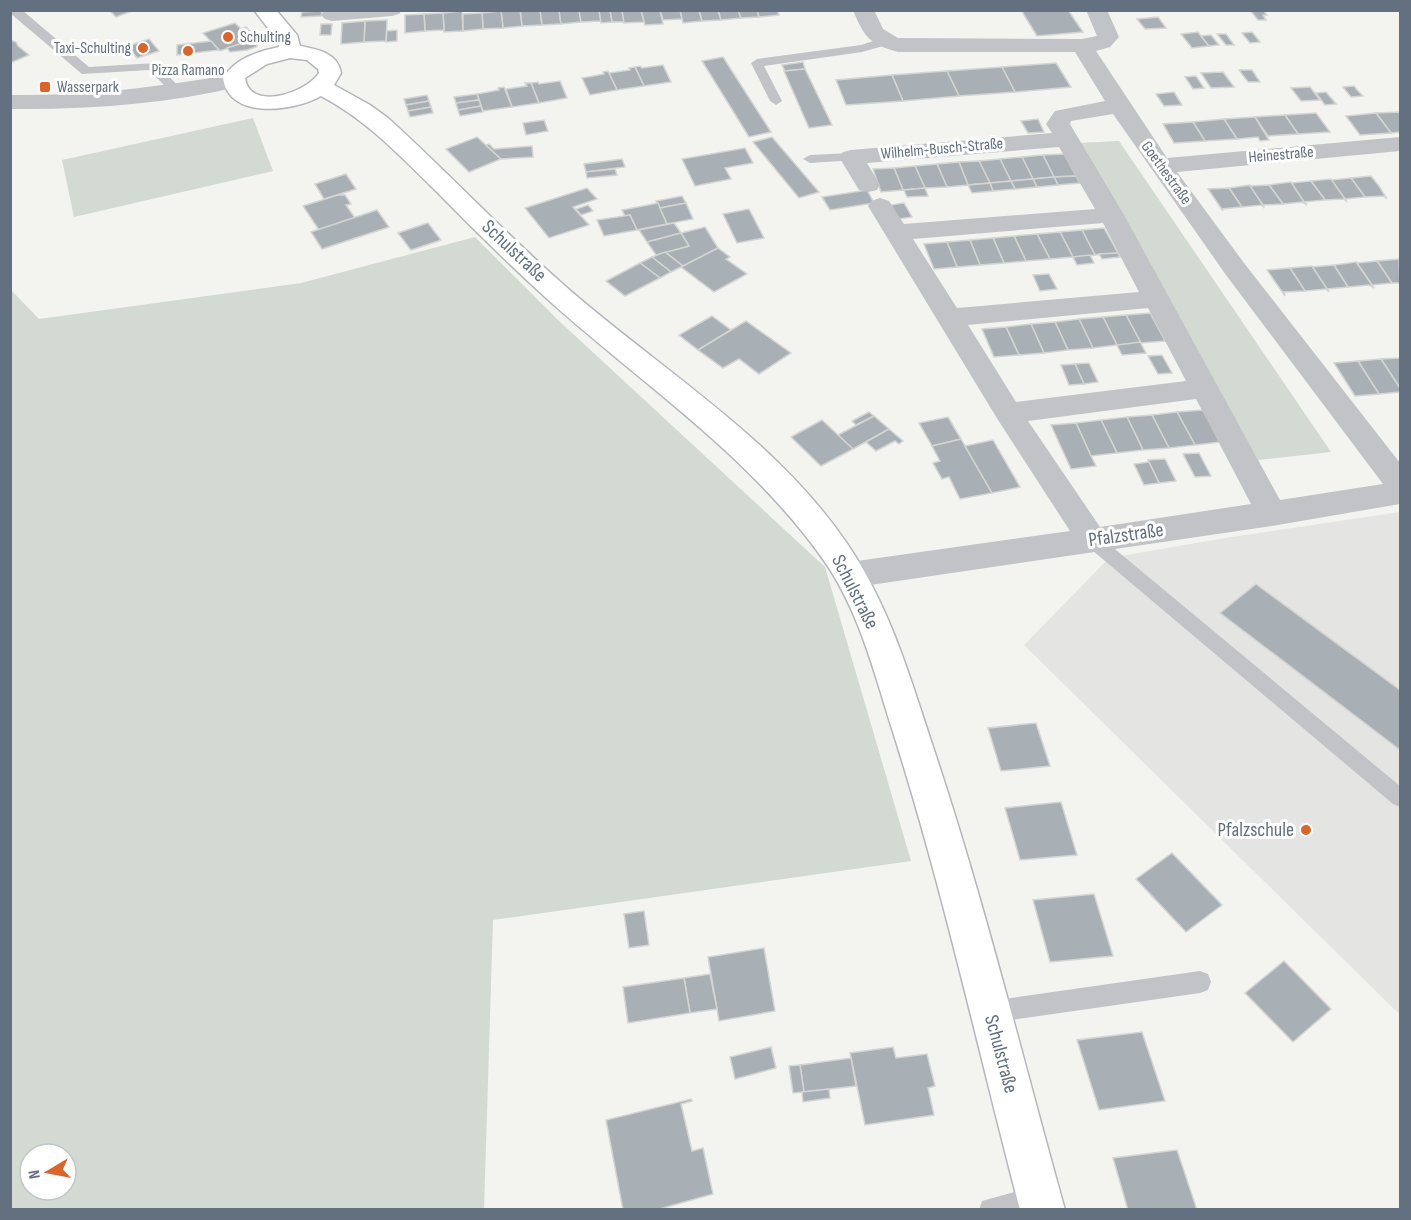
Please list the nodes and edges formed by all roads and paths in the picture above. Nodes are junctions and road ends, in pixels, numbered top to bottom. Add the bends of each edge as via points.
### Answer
1 (14, 10) edge
2 (264, 10) edge
3 (392, 10) edge
4 (863, 10) edge
5 (1095, 10) edge
6 (332, 15) dead end
7 (883, 42) junction
8 (1082, 46) junction
9 (290, 51) junction
10 (234, 81) junction
11 (320, 87) junction
12 (177, 91) junction
13 (291, 100) junction
14 (776, 101) dead end
15 (10, 102) edge
16 (1118, 106) junction
17 (1066, 139) junction
18 (398, 141) junction
19 (1401, 144) edge
20 (851, 157) junction
21 (810, 159) dead end
22 (1161, 166) junction
23 (1111, 215) junction
24 (895, 233) junction
25 (1156, 299) junction
26 (949, 318) junction
27 (1205, 388) junction
28 (1008, 413) junction
29 (1401, 484) edge
30 (1401, 493) edge
31 (1272, 514) junction
32 (1092, 540) junction
33 (850, 575) junction
34 (1401, 798) edge
35 (1200, 982) dead end
36 (990, 1012) junction
37 (1041, 1203) edge
38 (991, 1209) edge

1 - 12 lane via 86,71 152,66
2 - 9 main road via 289,40
3 - 6 street
4 - 7 street
5 - 8 street via 1108,37 1105,42
7 - 8 street
7 - 14 lane via 757,63
8 - 16 street, Goethestraße
9 - 10 main road via 256,58 241,69
9 - 11 main road via 314,55 329,66 330,73
10 - 12 street
10 - 13 main road via 245,96 258,101
11 - 13 main road
11 - 18 main road, Schulstraße via 365,110
12 - 15 street via 104,100
13 - 18 main road, Schulstraße
16 - 17 street via 1063,116 1058,124
16 - 22 street, Goethestraße
17 - 20 street, Wilhelm-Busch-Straße
17 - 23 street
18 - 33 main road, Schulstraße via 584,316 710,419 769,474 812,518
19 - 22 street, Heinestraße
20 - 21 lane
20 - 24 street, Wilhelm-Busch-Straße
22 - 29 street, Goethestraße
23 - 24 street
23 - 25 street
24 - 26 street, Wilhelm-Busch-Straße
25 - 26 street
25 - 27 street
26 - 28 street, Wilhelm-Busch-Straße
27 - 28 street
27 - 31 street
28 - 32 street, Wilhelm-Busch-Straße
30 - 31 street, Pfalzstraße
31 - 32 street, Pfalzstraße
32 - 33 street, Pfalzstraße
32 - 34 lane
33 - 36 main road, Schulstraße via 880,642 931,789
35 - 36 lane
36 - 37 main road, Schulstraße
37 - 38 lane

